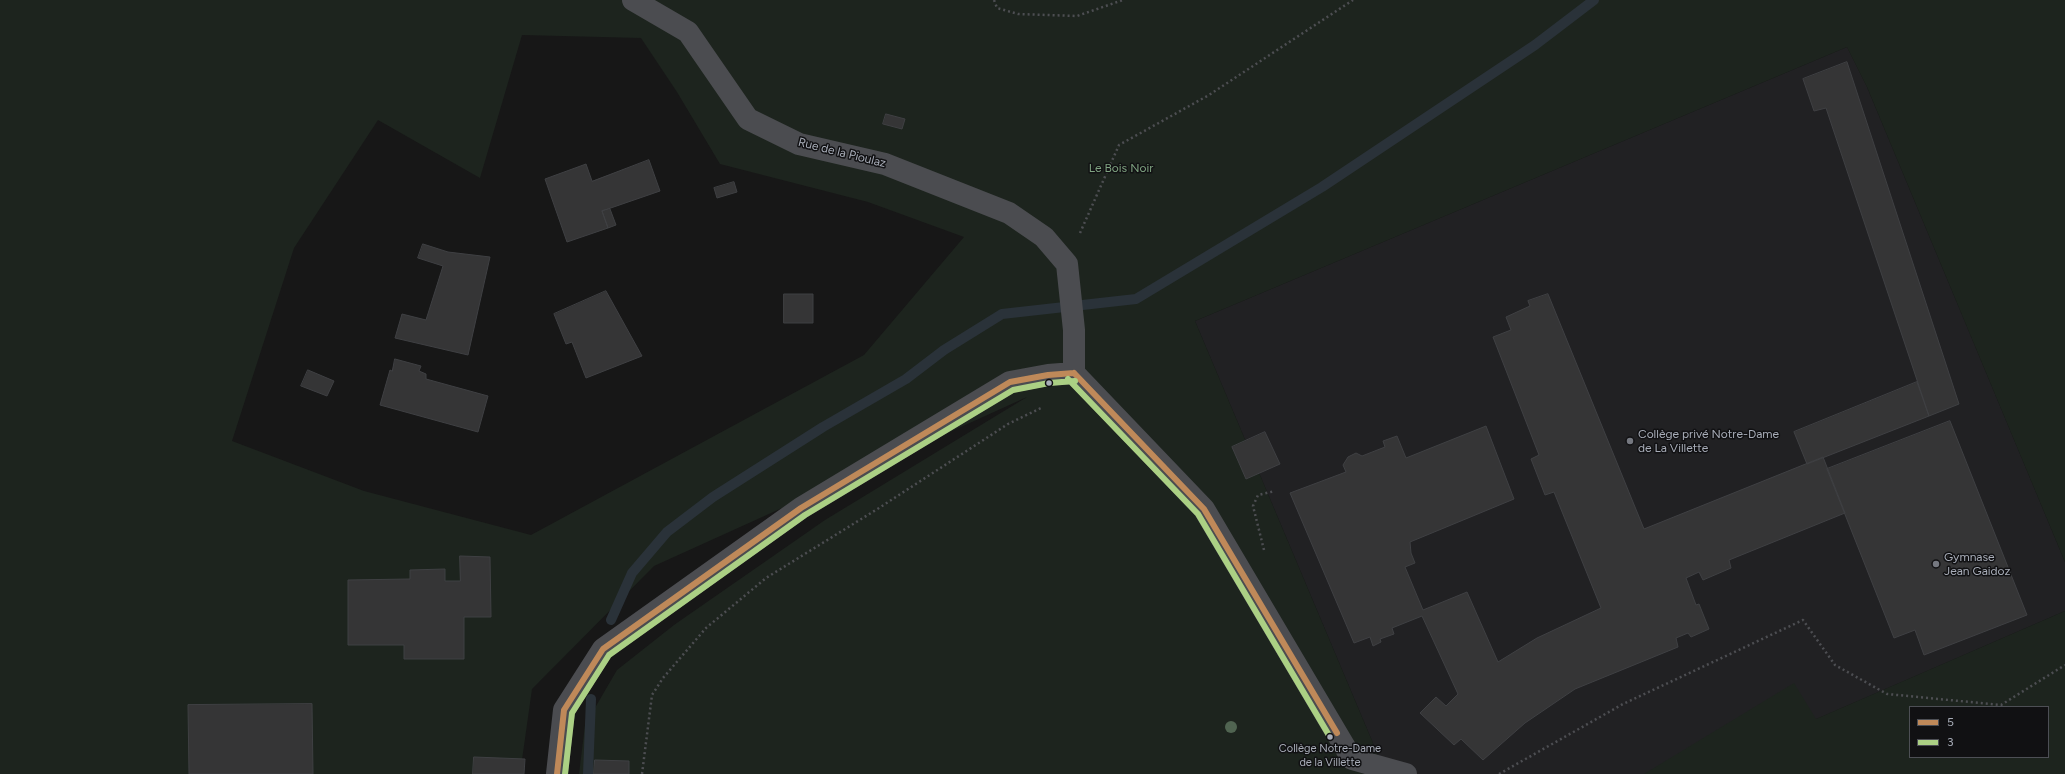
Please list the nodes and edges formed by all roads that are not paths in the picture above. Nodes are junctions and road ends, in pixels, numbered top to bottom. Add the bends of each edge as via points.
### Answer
1 (633, 0) edge
2 (1074, 373) junction
3 (557, 774) edge
4 (1406, 774) edge

1 - 2 street, Rue de la Pioulaz via 688,32 748,119 799,144 885,164 1009,213 1044,237 1068,271 1074,330
2 - 3 street via 1010,382 801,508 603,650 564,710
2 - 4 street via 1204,509 1352,759

